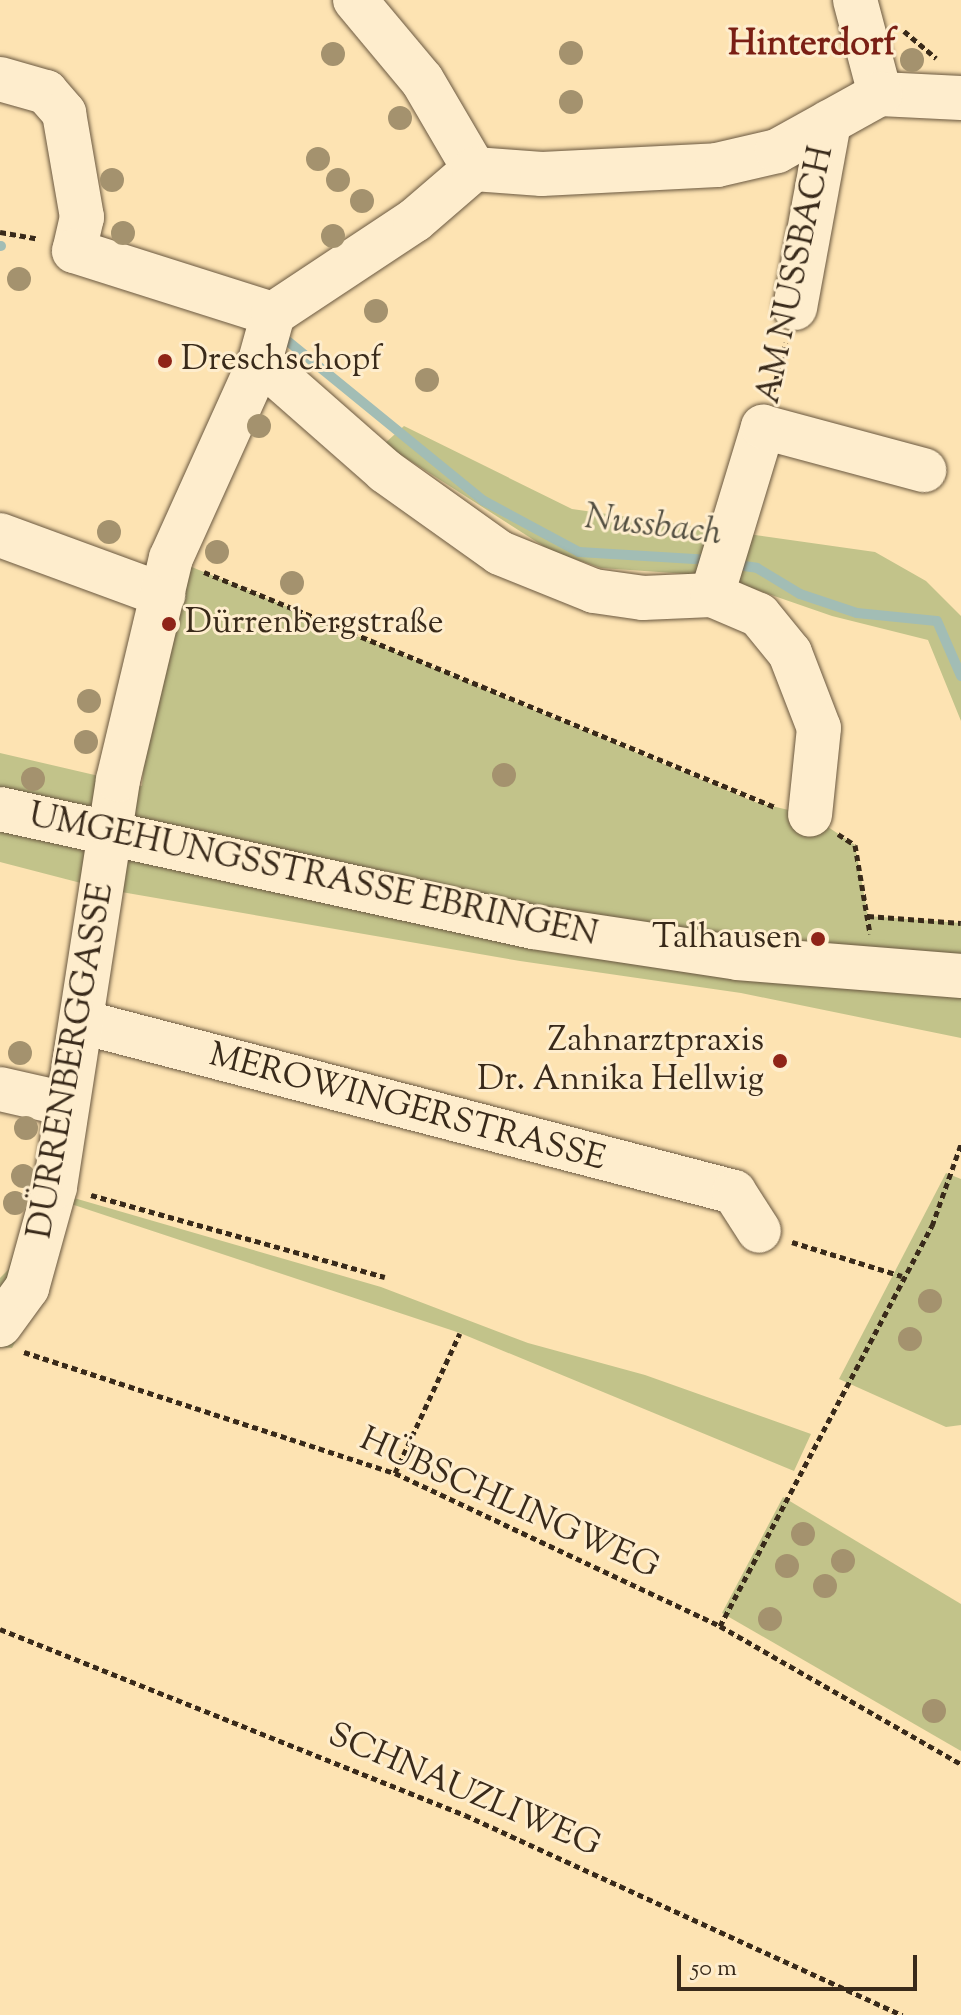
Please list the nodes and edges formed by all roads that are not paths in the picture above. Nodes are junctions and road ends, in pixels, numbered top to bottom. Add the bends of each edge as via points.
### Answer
1 (355, 0) edge
2 (855, 0) edge
3 (0, 79) edge
4 (952, 81) edge
5 (880, 94) junction
6 (829, 122) junction
7 (474, 169) junction
8 (795, 308) road end
9 (273, 314) junction
10 (260, 361) junction
11 (924, 470) dead end
12 (0, 535) edge
13 (714, 585) junction
14 (163, 595) junction
15 (0, 809) edge
16 (810, 815) road end
17 (111, 835) junction
18 (961, 976) edge
19 (82, 1022) junction
20 (0, 1089) edge
21 (66, 1104) junction
22 (759, 1231) road end
23 (6, 1336) edge

1 - 7 street via 422,80
2 - 5 street
3 - 9 street via 46,92 64,113 82,217 74,251
4 - 5 street
5 - 6 street
6 - 7 street via 777,151 702,167 542,174
6 - 8 street, AM NUSSBACH
7 - 9 street via 415,220
9 - 10 street
10 - 13 street via 385,471 500,553 594,591 643,598
10 - 14 street via 171,558
11 - 13 street, AM NUSSBACH via 763,427
12 - 14 street
13 - 16 street via 759,615 790,653 819,728
14 - 17 street via 125,743
15 - 17 street, UMGEHUNGSSTRASSE EBRINGEN
17 - 18 street, UMGEHUNGSSTRASSE EBRINGEN via 533,927 737,958
17 - 19 street, DÜRRENBERGGASSE
19 - 21 street, DÜRRENBERGGASSE
19 - 22 street, MEROWINGERSTRASSE via 734,1192
20 - 21 street
21 - 23 street, DÜRRENBERGGASSE via 55,1187 27,1288

